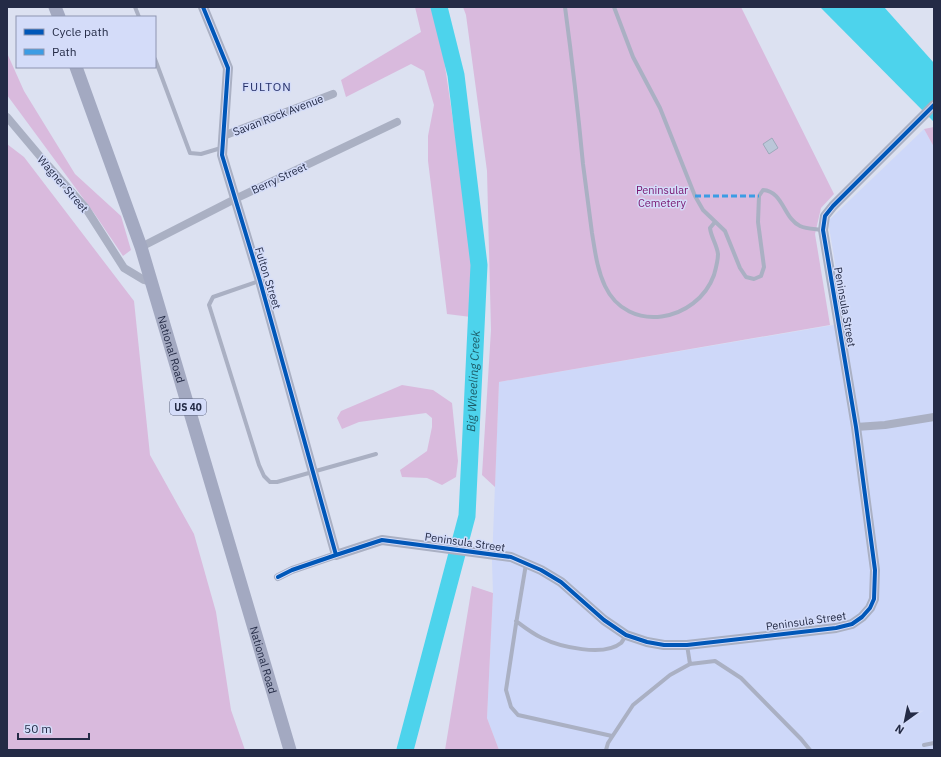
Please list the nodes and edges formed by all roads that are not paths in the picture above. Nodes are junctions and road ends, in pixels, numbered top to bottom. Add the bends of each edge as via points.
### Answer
1 (203, 7) edge
2 (565, 7) edge
3 (614, 7) edge
4 (156, 63) edge
5 (76, 68) edge
6 (333, 94) dead end
7 (934, 105) edge
8 (7, 117) edge
9 (397, 122) dead end
10 (223, 136) junction
11 (223, 147) junction
12 (234, 199) junction
13 (715, 222) junction
14 (823, 230) junction
15 (141, 247) junction
16 (260, 281) junction
17 (152, 282) junction
18 (934, 417) edge
19 (856, 427) junction
20 (376, 454) dead end
21 (314, 472) junction
22 (336, 554) junction
23 (526, 564) junction
24 (278, 577) dead end
25 (516, 621) junction
26 (626, 635) junction
27 (687, 645) junction
28 (690, 664) junction
29 (612, 736) junction
30 (934, 743) edge
31 (924, 744) dead end
32 (290, 750) edge
33 (606, 750) edge
34 (810, 750) edge

1 - 10 street, Fulton Street via 228,68
2 - 13 lane via 597,266 606,287 616,301 630,311 647,317 663,317 693,304 704,294 716,269 718,254 710,228
3 - 13 lane via 633,57 660,108 695,196 703,210
4 - 11 lane via 190,153 201,154
5 - 15 main road, National Road / US 40
6 - 10 street, Savan Rock Avenue
7 - 14 street, Peninsula Street via 832,206 825,216
8 - 17 street, Wagner Street via 85,207 124,268
9 - 12 street, Berry Street
10 - 11 street, Fulton Street
11 - 12 street, Fulton Street via 222,154
12 - 15 street, Berry Street
12 - 16 street, Fulton Street
13 - 14 lane via 725,231 746,277 754,280 761,276 764,267 758,222 759,196 763,190 769,190 776,195 791,219 800,226
14 - 19 street, Peninsula Street
15 - 17 main road, National Road / US 40
16 - 21 street, Fulton Street
16 - 21 lane via 213,297 210,306 264,476 270,482 277,482
17 - 32 main road, National Road / US 40
18 - 19 street
19 - 27 street, Peninsula Street via 874,570 874,599 870,608 862,618 852,624 836,628
20 - 21 lane
21 - 22 street, Fulton Street
22 - 23 street, Peninsula Street via 382,540 511,557
22 - 24 street
23 - 25 lane
23 - 26 street, Peninsula Street via 561,582 604,620
25 - 26 lane via 542,638 582,649 616,646
25 - 29 lane via 506,690 515,714
26 - 27 street, Peninsula Street via 664,645
27 - 28 lane
28 - 29 lane via 670,675 633,704
28 - 34 lane via 715,661 731,670
29 - 33 lane
30 - 31 lane

